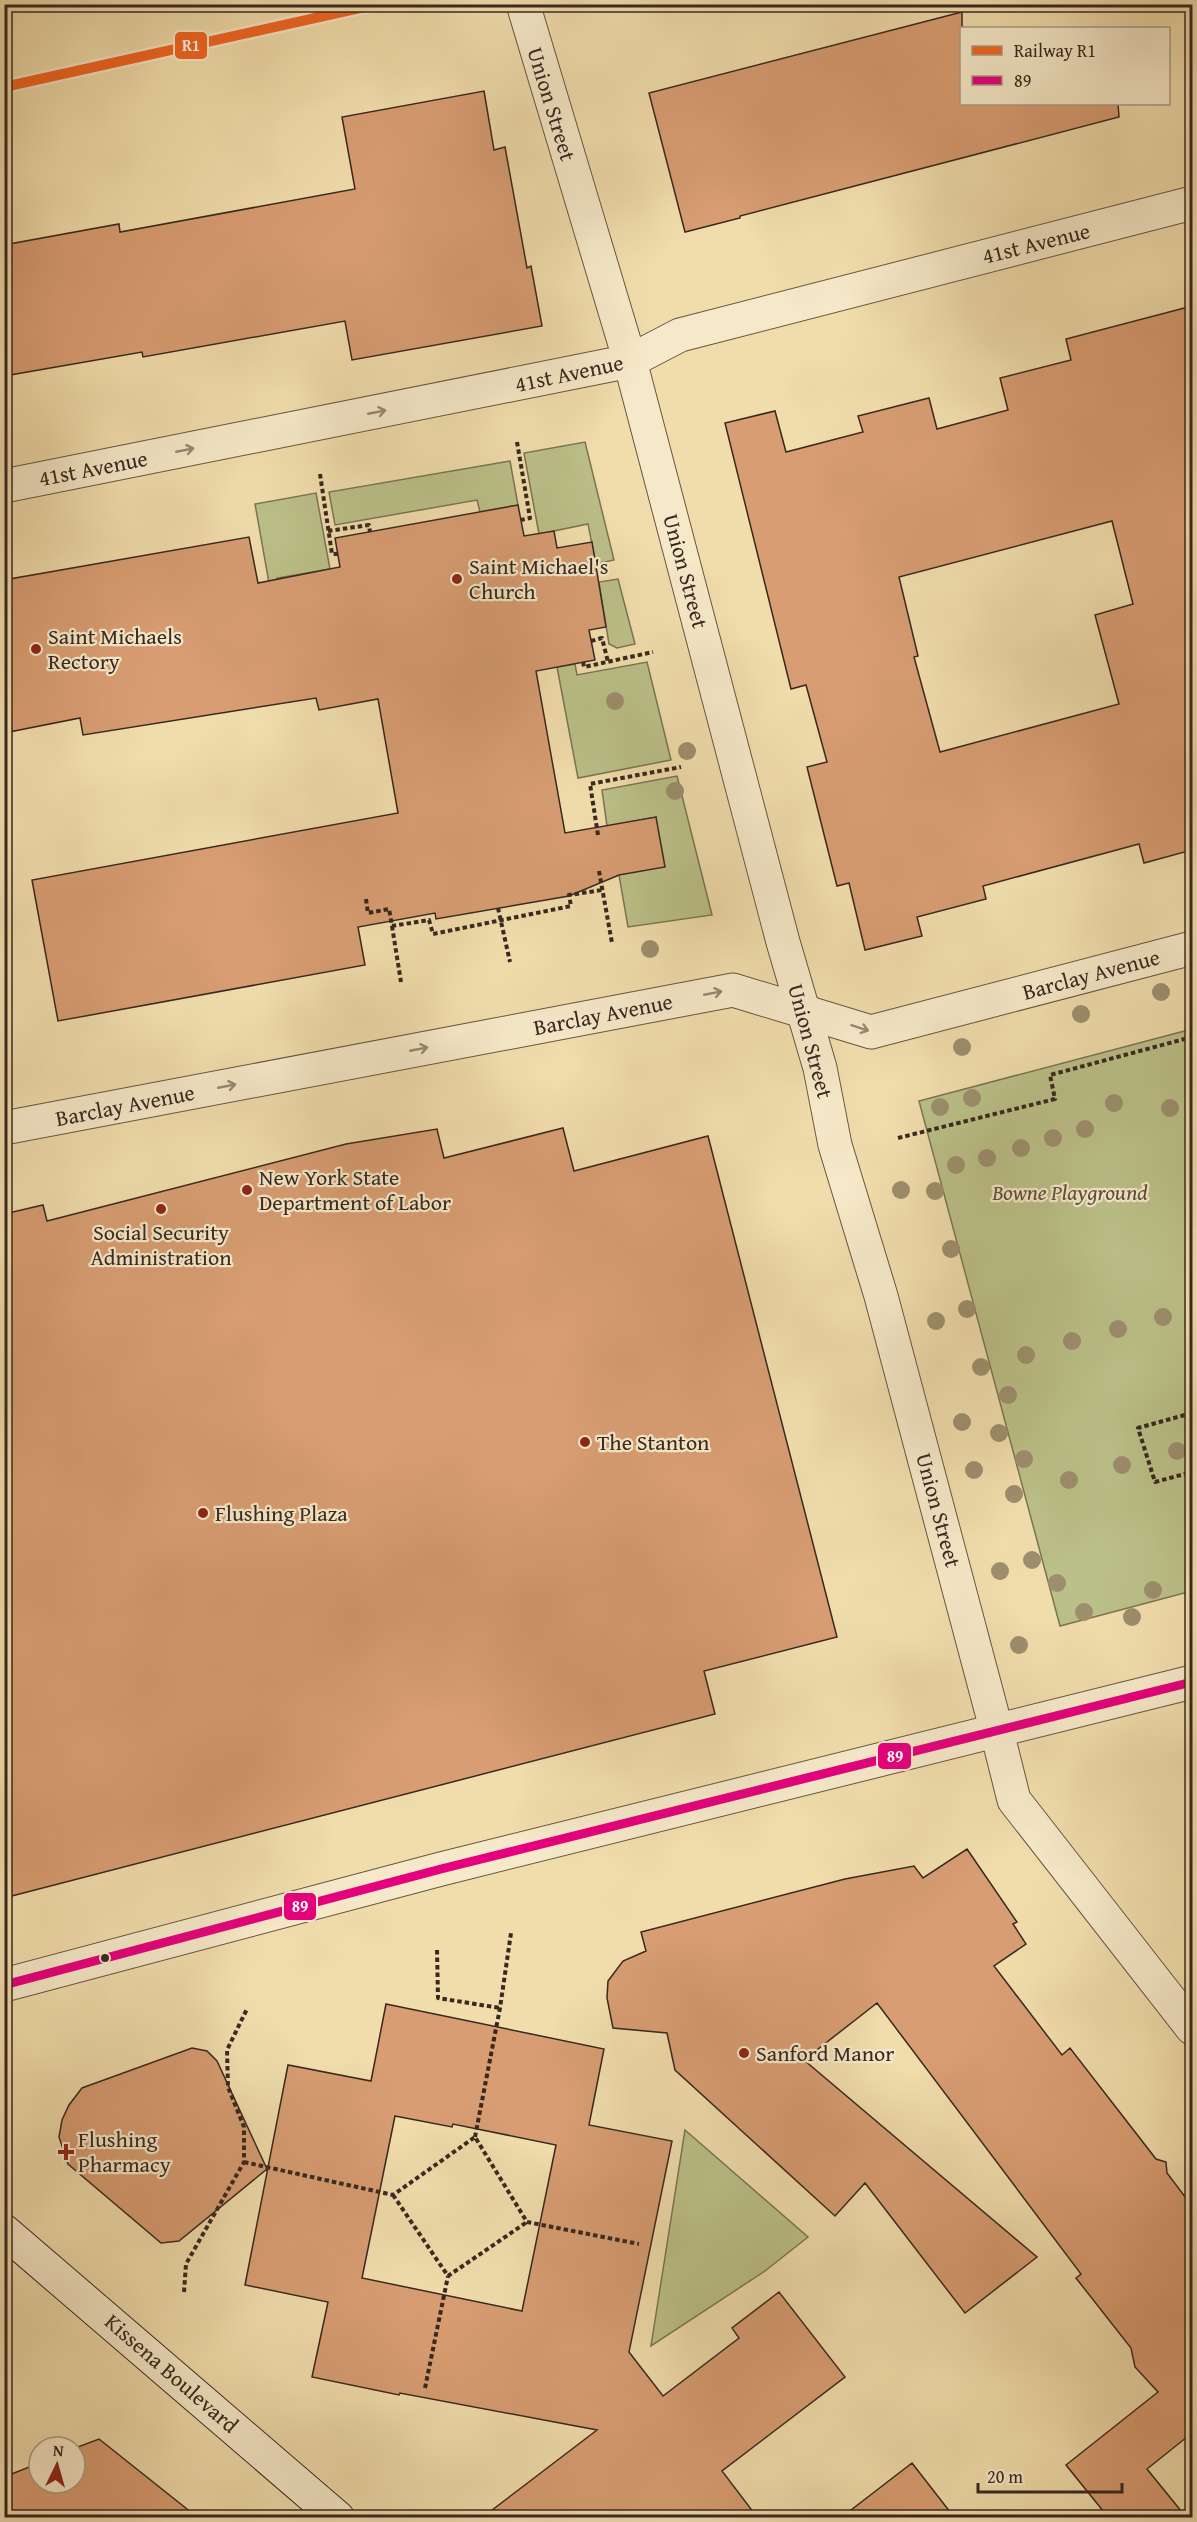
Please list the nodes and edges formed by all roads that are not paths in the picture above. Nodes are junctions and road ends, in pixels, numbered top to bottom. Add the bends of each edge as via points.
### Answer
1 (523, 4) edge
2 (1192, 203) edge
3 (630, 361) junction
4 (4, 486) edge
5 (1192, 948) edge
6 (804, 1010) junction
7 (4, 1128) edge
8 (1192, 1682) edge
9 (997, 1732) junction
10 (4, 1985) edge
11 (1192, 2028) edge
12 (4, 2231) edge
13 (338, 2517) edge

1 - 3 street, Union Street
2 - 3 street, 41st Avenue via 680,335
4 -> 3 street, 41st Avenue
3 - 6 street, Union Street
6 -> 5 street, Barclay Avenue via 871,1032
7 -> 6 street, Barclay Avenue via 733,990
6 - 9 street, Union Street via 835,1145 881,1296
8 - 9 street
9 - 10 street via 441,1869
9 - 11 street, Union Street via 1014,1800
12 - 13 street, Kissena Boulevard

